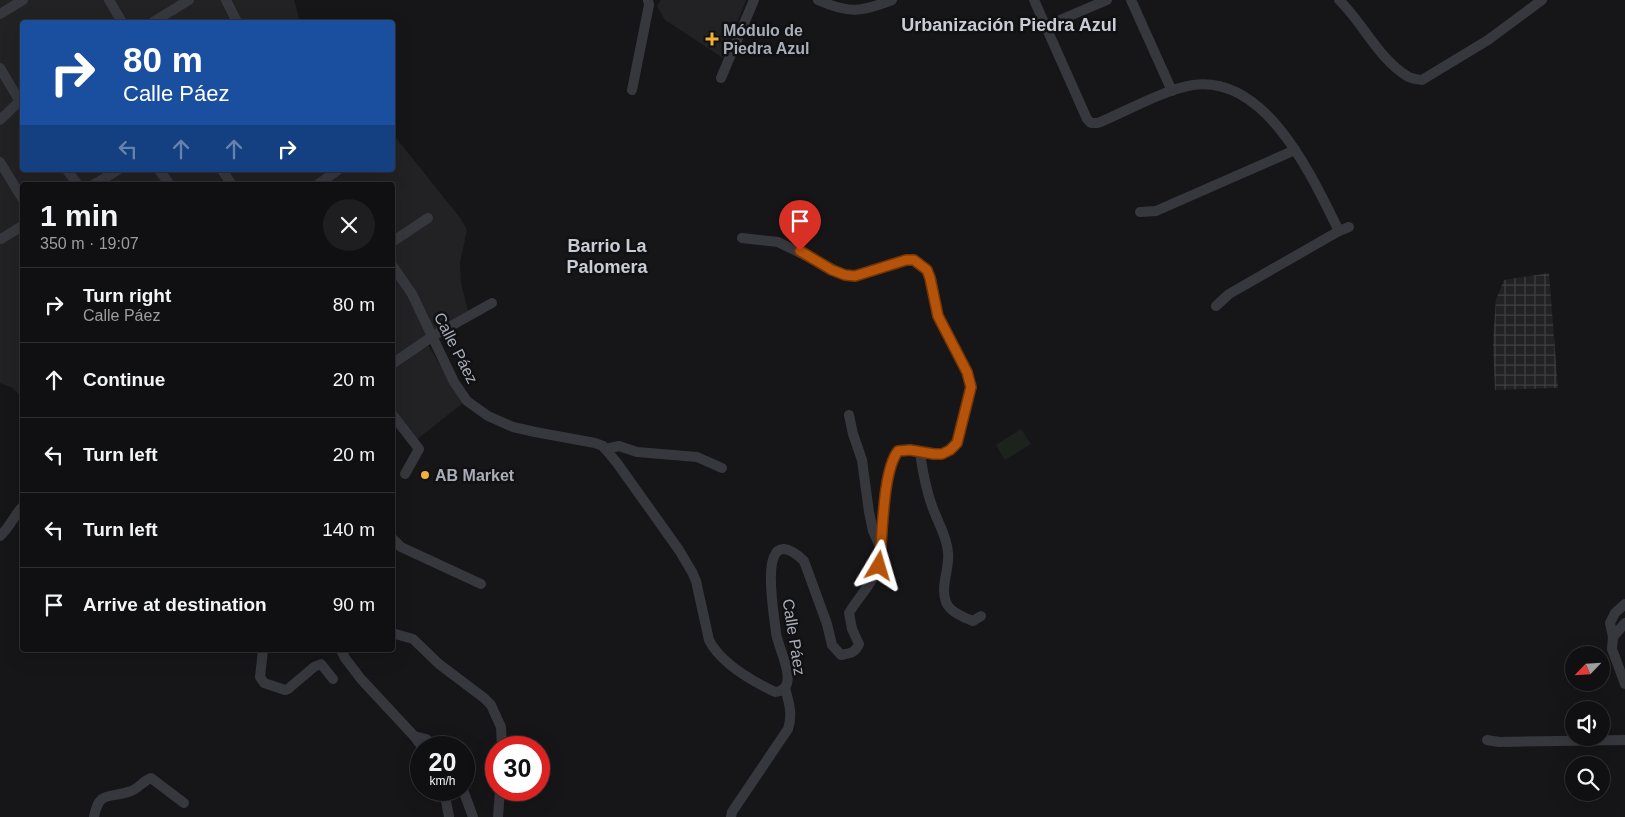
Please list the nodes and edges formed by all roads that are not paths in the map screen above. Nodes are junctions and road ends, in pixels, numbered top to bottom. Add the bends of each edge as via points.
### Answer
1 (23, 0) edge
2 (109, 0) edge
3 (189, 0) edge
4 (226, 0) edge
5 (648, 0) edge
6 (754, 0) edge
7 (820, 0) edge
8 (892, 0) edge
9 (1034, 0) edge
10 (1107, 0) edge
11 (1132, 0) edge
12 (1339, 0) edge
13 (1542, 0) edge
14 (0, 14) edge
15 (121, 20) edge
16 (157, 20) edge
17 (236, 20) edge
18 (1046, 26) junction
19 (0, 68) edge
20 (721, 78) dead end
21 (632, 90) dead end
22 (1172, 90) junction
23 (20, 100) edge
24 (20, 103) edge
25 (0, 120) edge
26 (1295, 150) junction
27 (0, 162) edge
28 (115, 172) edge
29 (332, 172) edge
30 (98, 182) edge
31 (320, 182) edge
32 (20, 195) edge
33 (1140, 212) dead end
34 (428, 218) dead end
35 (20, 227) edge
36 (1, 238) edge
37 (742, 238) dead end
38 (395, 240) edge
39 (395, 269) edge
40 (492, 303) dead end
41 (1216, 306) dead end
42 (433, 336) junction
43 (395, 362) edge
44 (849, 415) dead end
45 (395, 418) edge
46 (605, 449) junction
47 (920, 453) junction
48 (722, 468) dead end
49 (405, 474) dead end
50 (20, 510) edge
51 (0, 536) edge
52 (395, 541) edge
53 (881, 550) junction
54 (481, 584) dead end
55 (1625, 604) edge
56 (981, 616) dead end
57 (1625, 623) edge
58 (395, 634) edge
59 (1613, 637) junction
60 (263, 652) edge
61 (342, 652) edge
62 (333, 679) dead end
63 (1625, 684) edge
64 (785, 688) junction
65 (414, 736) edge
66 (501, 736) edge
67 (1487, 740) dead end
68 (1625, 740) edge
69 (446, 801) edge
70 (467, 801) edge
71 (499, 801) edge
72 (184, 803) dead end
73 (94, 817) edge
74 (449, 817) edge
75 (473, 817) edge
76 (498, 817) edge
77 (731, 817) edge

1 - 14 street
2 - 15 street
3 - 16 street
4 - 17 street
5 - 21 street
6 - 20 street
7 - 8 street via 847,10 861,10
9 - 18 street
10 - 18 street
11 - 22 street
12 - 13 street via 1385,57 1408,77 1422,80 1488,40
18 - 22 street via 1086,119 1091,123 1098,123
19 - 23 street
22 - 26 street via 1208,84 1238,92 1268,117
24 - 25 street
26 - 33 street via 1156,211
26 - 41 street via 1344,229 1229,294
27 - 32 street
28 - 30 street
29 - 31 street
34 - 38 street
35 - 36 street
37 - 47 street via 778,242 845,275 855,276 906,260 914,260 927,270 938,316 967,372 971,387 957,443 942,454
39 - 42 street, Calle Páez via 412,294
40 - 42 street
42 - 43 street
42 - 46 street, Calle Páez via 459,391 475,408 513,426 595,443
44 - 53 street via 862,460 873,531
45 - 49 street via 419,449
46 - 48 street via 619,446 636,452 697,457
46 - 64 street, Calle Páez via 680,550 692,572 714,649 726,662 769,689 775,692
47 - 53 street, Calle Páez via 898,451 893,458 888,475
47 - 56 street via 926,486 949,554 944,593 946,604 974,621
50 - 51 street
52 - 54 street via 401,547
53 - 64 street, Calle Páez via 879,566 849,613 859,644 852,653 841,655 832,645 804,561 785,549 774,554 770,568 777,642 788,670
55 - 59 street via 1610,624
57 - 59 street
58 - 66 street via 413,639 439,664 484,698 491,705
59 - 63 street via 1612,649
60 - 62 street via 260,677 264,683 286,690 322,664
61 - 65 street via 361,679
64 - 77 street via 791,719 788,729
67 - 68 street
69 - 74 street
70 - 75 street
71 - 76 street
72 - 73 street via 150,778 131,791 102,798

